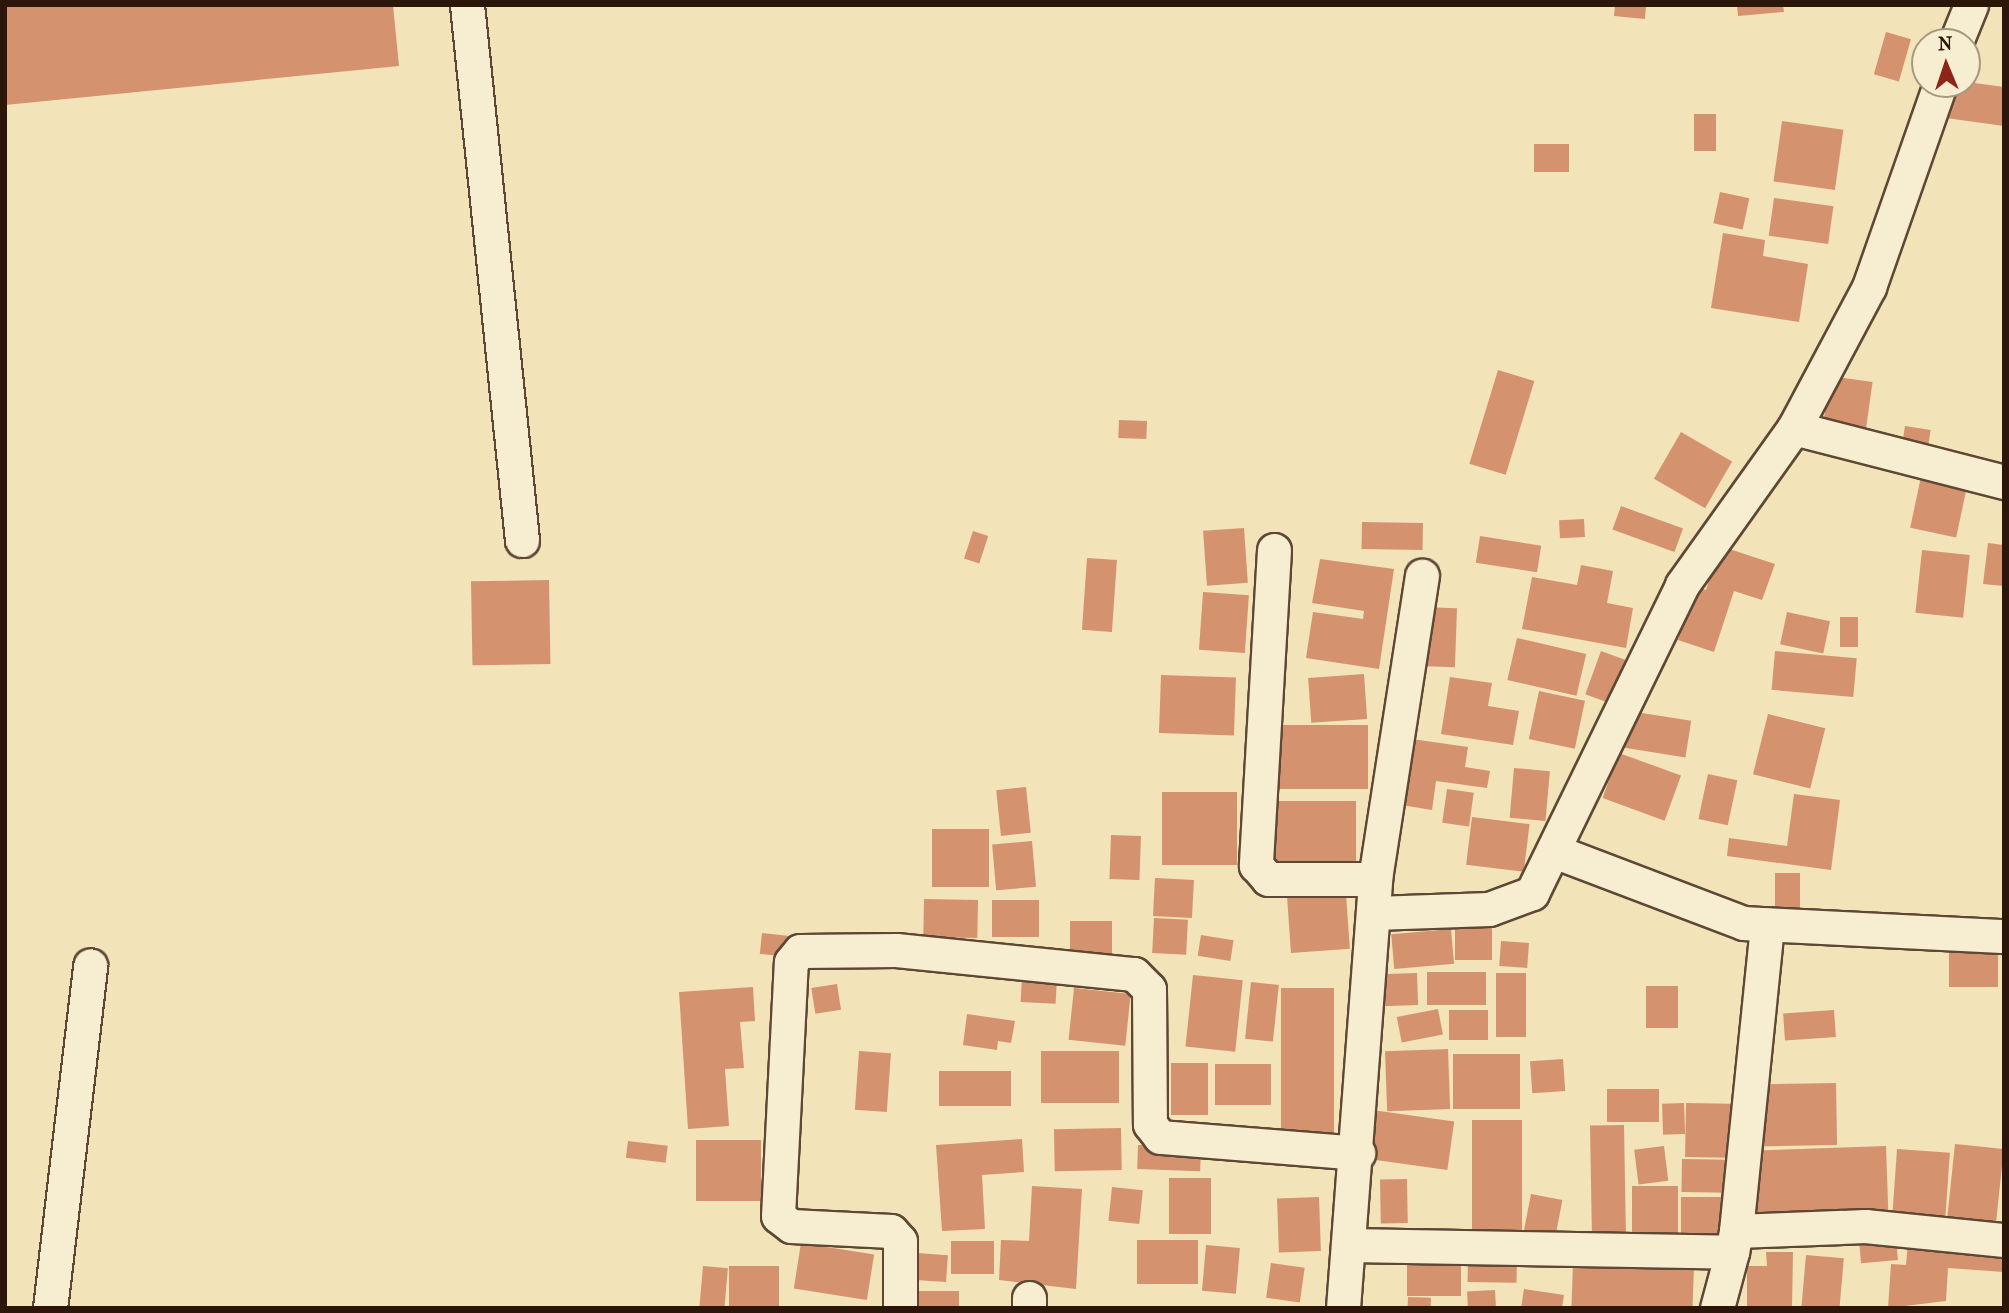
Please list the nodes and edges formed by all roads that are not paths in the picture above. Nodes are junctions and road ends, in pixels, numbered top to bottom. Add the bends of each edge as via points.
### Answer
1 (467, 5) edge
2 (1971, 5) edge
3 (1962, 28) edge
4 (1935, 98) edge
5 (1794, 428) junction
6 (2004, 482) edge
7 (522, 540) dead end
8 (1274, 550) dead end
9 (1422, 576) dead end
10 (1554, 851) junction
11 (1376, 879) junction
12 (1374, 913) junction
13 (1767, 925) junction
14 (2004, 936) edge
15 (90, 965) dead end
16 (1358, 1153) junction
17 (2004, 1240) edge
18 (1734, 1241) junction
19 (1349, 1245) junction
20 (50, 1308) edge
21 (900, 1308) edge
22 (1343, 1308) edge
23 (1717, 1308) edge

1 - 7 street
2 - 3 street
4 - 5 street via 1869,287
5 - 6 street
5 - 10 street via 1682,585
8 - 11 street via 1256,865 1268,879
9 - 11 street
10 - 12 street via 1532,893 1513,905
10 - 13 street via 1744,923
11 - 12 street
12 - 16 street
13 - 14 street
13 - 18 street
15 - 20 street
16 - 19 street
16 - 21 street via 1160,1137 1150,1124 1149,989 1134,974 896,950 800,951 791,962 778,1216 790,1226 891,1231 900,1241
17 - 18 street via 1865,1226
18 - 19 street
18 - 23 street
19 - 22 street

